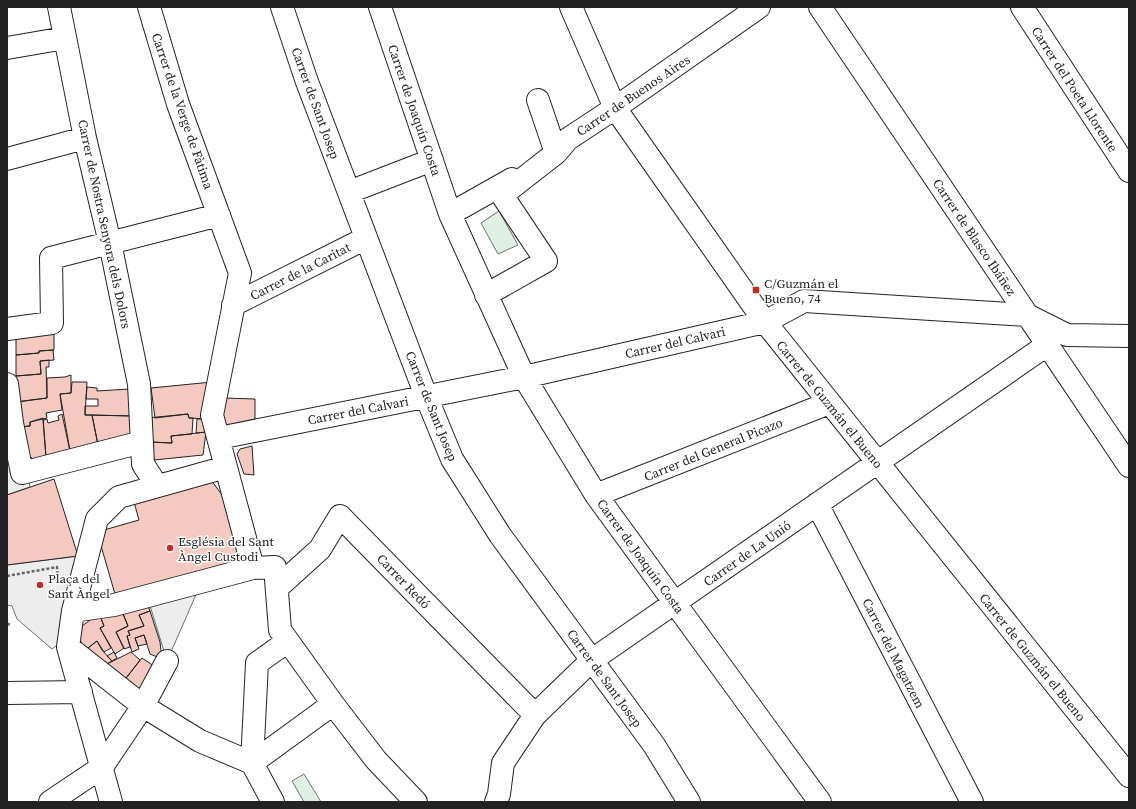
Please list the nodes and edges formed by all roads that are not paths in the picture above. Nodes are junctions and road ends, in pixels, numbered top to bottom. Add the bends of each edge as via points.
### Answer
1 (59, 7) edge
2 (149, 7) edge
3 (282, 7) edge
4 (380, 7) edge
5 (571, 7) edge
6 (759, 7) edge
7 (820, 7) edge
8 (1022, 7) edge
9 (65, 38) junction
10 (7, 48) edge
11 (538, 100) dead end
12 (615, 108) junction
13 (85, 138) junction
14 (556, 153) junction
15 (7, 159) edge
16 (432, 160) junction
17 (1126, 161) edge
18 (349, 192) junction
19 (450, 214) junction
20 (219, 215) junction
21 (366, 238) junction
22 (110, 243) junction
23 (486, 294) junction
24 (233, 305) junction
25 (1027, 315) junction
26 (765, 322) junction
27 (7, 329) edge
28 (1129, 336) edge
29 (1047, 345) junction
30 (524, 377) junction
31 (7, 384) edge
32 (426, 396) junction
33 (830, 403) junction
34 (11, 422) edge
35 (219, 438) junction
36 (142, 442) junction
37 (877, 463) junction
38 (1129, 466) edge
39 (226, 467) junction
40 (157, 486) junction
41 (596, 495) junction
42 (817, 504) junction
43 (253, 568) junction
44 (277, 588) junction
45 (675, 603) junction
46 (73, 611) junction
47 (288, 641) junction
48 (68, 647) junction
49 (592, 660) junction
50 (167, 661) dead end
51 (81, 692) junction
52 (7, 693) edge
53 (332, 704) junction
54 (143, 706) junction
55 (535, 715) junction
56 (252, 763) junction
57 (102, 767) junction
58 (1129, 776) edge
59 (50, 802) edge
60 (112, 802) edge
61 (273, 802) edge
62 (416, 802) edge
63 (496, 802) edge
64 (689, 802) edge
65 (820, 802) edge
66 (972, 802) edge

1 - 9 street, Carrer de Nostra Senyora dels Dolors
2 - 20 street, Carrer de la Verge de Fàtima via 178,104
3 - 18 street, Carrer de Sant Josep
4 - 16 street, Carrer de Joaquín Costa
5 - 12 street, Carrer de Guzmán el Bueno
6 - 12 street, Carrer de Buenos Aires
7 - 25 street, Carrer de Blasco Ibáñez
8 - 17 street, Carrer del Poeta Llorente
9 - 10 street
9 - 13 street, Carrer de Nostra Senyora dels Dolors
11 - 14 street
12 - 14 street, Carrer de Buenos Aires via 568,139
12 - 26 street, Carrer de Guzmán el Bueno
13 - 15 street
13 - 22 street, Carrer de Nostra Senyora dels Dolors
14 - 19 street
14 - 23 street via 502,196 546,261
16 - 18 street
16 - 19 street, Carrer de Joaquín Costa
18 - 21 street, Carrer de Sant Josep
19 - 23 street, Carrer de Joaquín Costa
20 - 22 street
20 - 24 street, Carrer de la Verge de Fàtima via 240,272
21 - 24 street, Carrer de la Caritat
21 - 32 street, Carrer de Sant Josep
22 - 27 street via 51,258 52,323
22 - 36 street, Carrer de Nostra Senyora dels Dolors via 139,384
23 - 30 street, Carrer de Joaquín Costa
24 - 35 street, Carrer de la Verge de Fàtima via 212,416
25 - 26 street, Carrer del Calvari via 804,301
25 - 28 street, Carrer del Calvari via 1067,335
25 - 29 street, Carrer de Blasco Ibáñez
26 - 30 street, Carrer del Calvari
26 - 33 street, Carrer de Guzmán el Bueno
29 - 37 street, Carrer de La Unió
29 - 38 street, Carrer de Blasco Ibáñez
30 - 32 street, Carrer del Calvari
30 - 41 street, Carrer de Joaquín Costa
31 - 34 street
32 - 35 street, Carrer del Calvari
32 - 49 street, Carrer de Sant Josep via 456,465 500,535
33 - 37 street, Carrer de Guzmán el Bueno
33 - 41 street, Carrer del General Picazo
34 - 36 street via 22,473
35 - 39 street, Carrer de la Verge de Fàtima
36 - 40 street, Carrer de Nostra Senyora dels Dolors via 143,464
37 - 42 street, Carrer de La Unió
37 - 58 street, Carrer de Guzmán el Bueno
39 - 40 street
39 - 43 street, Carrer de la Verge de Fàtima
40 - 46 street via 119,497 97,519
41 - 45 street, Carrer de Joaquín Costa
42 - 45 street, Carrer de La Unió
42 - 66 street, Carrer del Magatzem
43 - 44 street via 276,567
43 - 46 street via 114,606
44 - 47 street via 280,630
44 - 55 street, Carrer Redó via 320,548 340,516
45 - 49 street, Carrer de La Unió
45 - 65 street, Carrer de Joaquín Costa
46 - 48 street
47 - 53 street
47 - 56 street via 257,663
48 - 51 street
48 - 54 street
49 - 55 street, Carrer de La Unió
49 - 64 street, Carrer de Sant Josep via 654,746
50 - 54 street
51 - 52 street
51 - 57 street
53 - 56 street
53 - 62 street via 376,760
54 - 56 street via 200,741
54 - 57 street
55 - 63 street, Carrer de La Unió via 503,763
56 - 61 street
57 - 59 street
57 - 60 street

